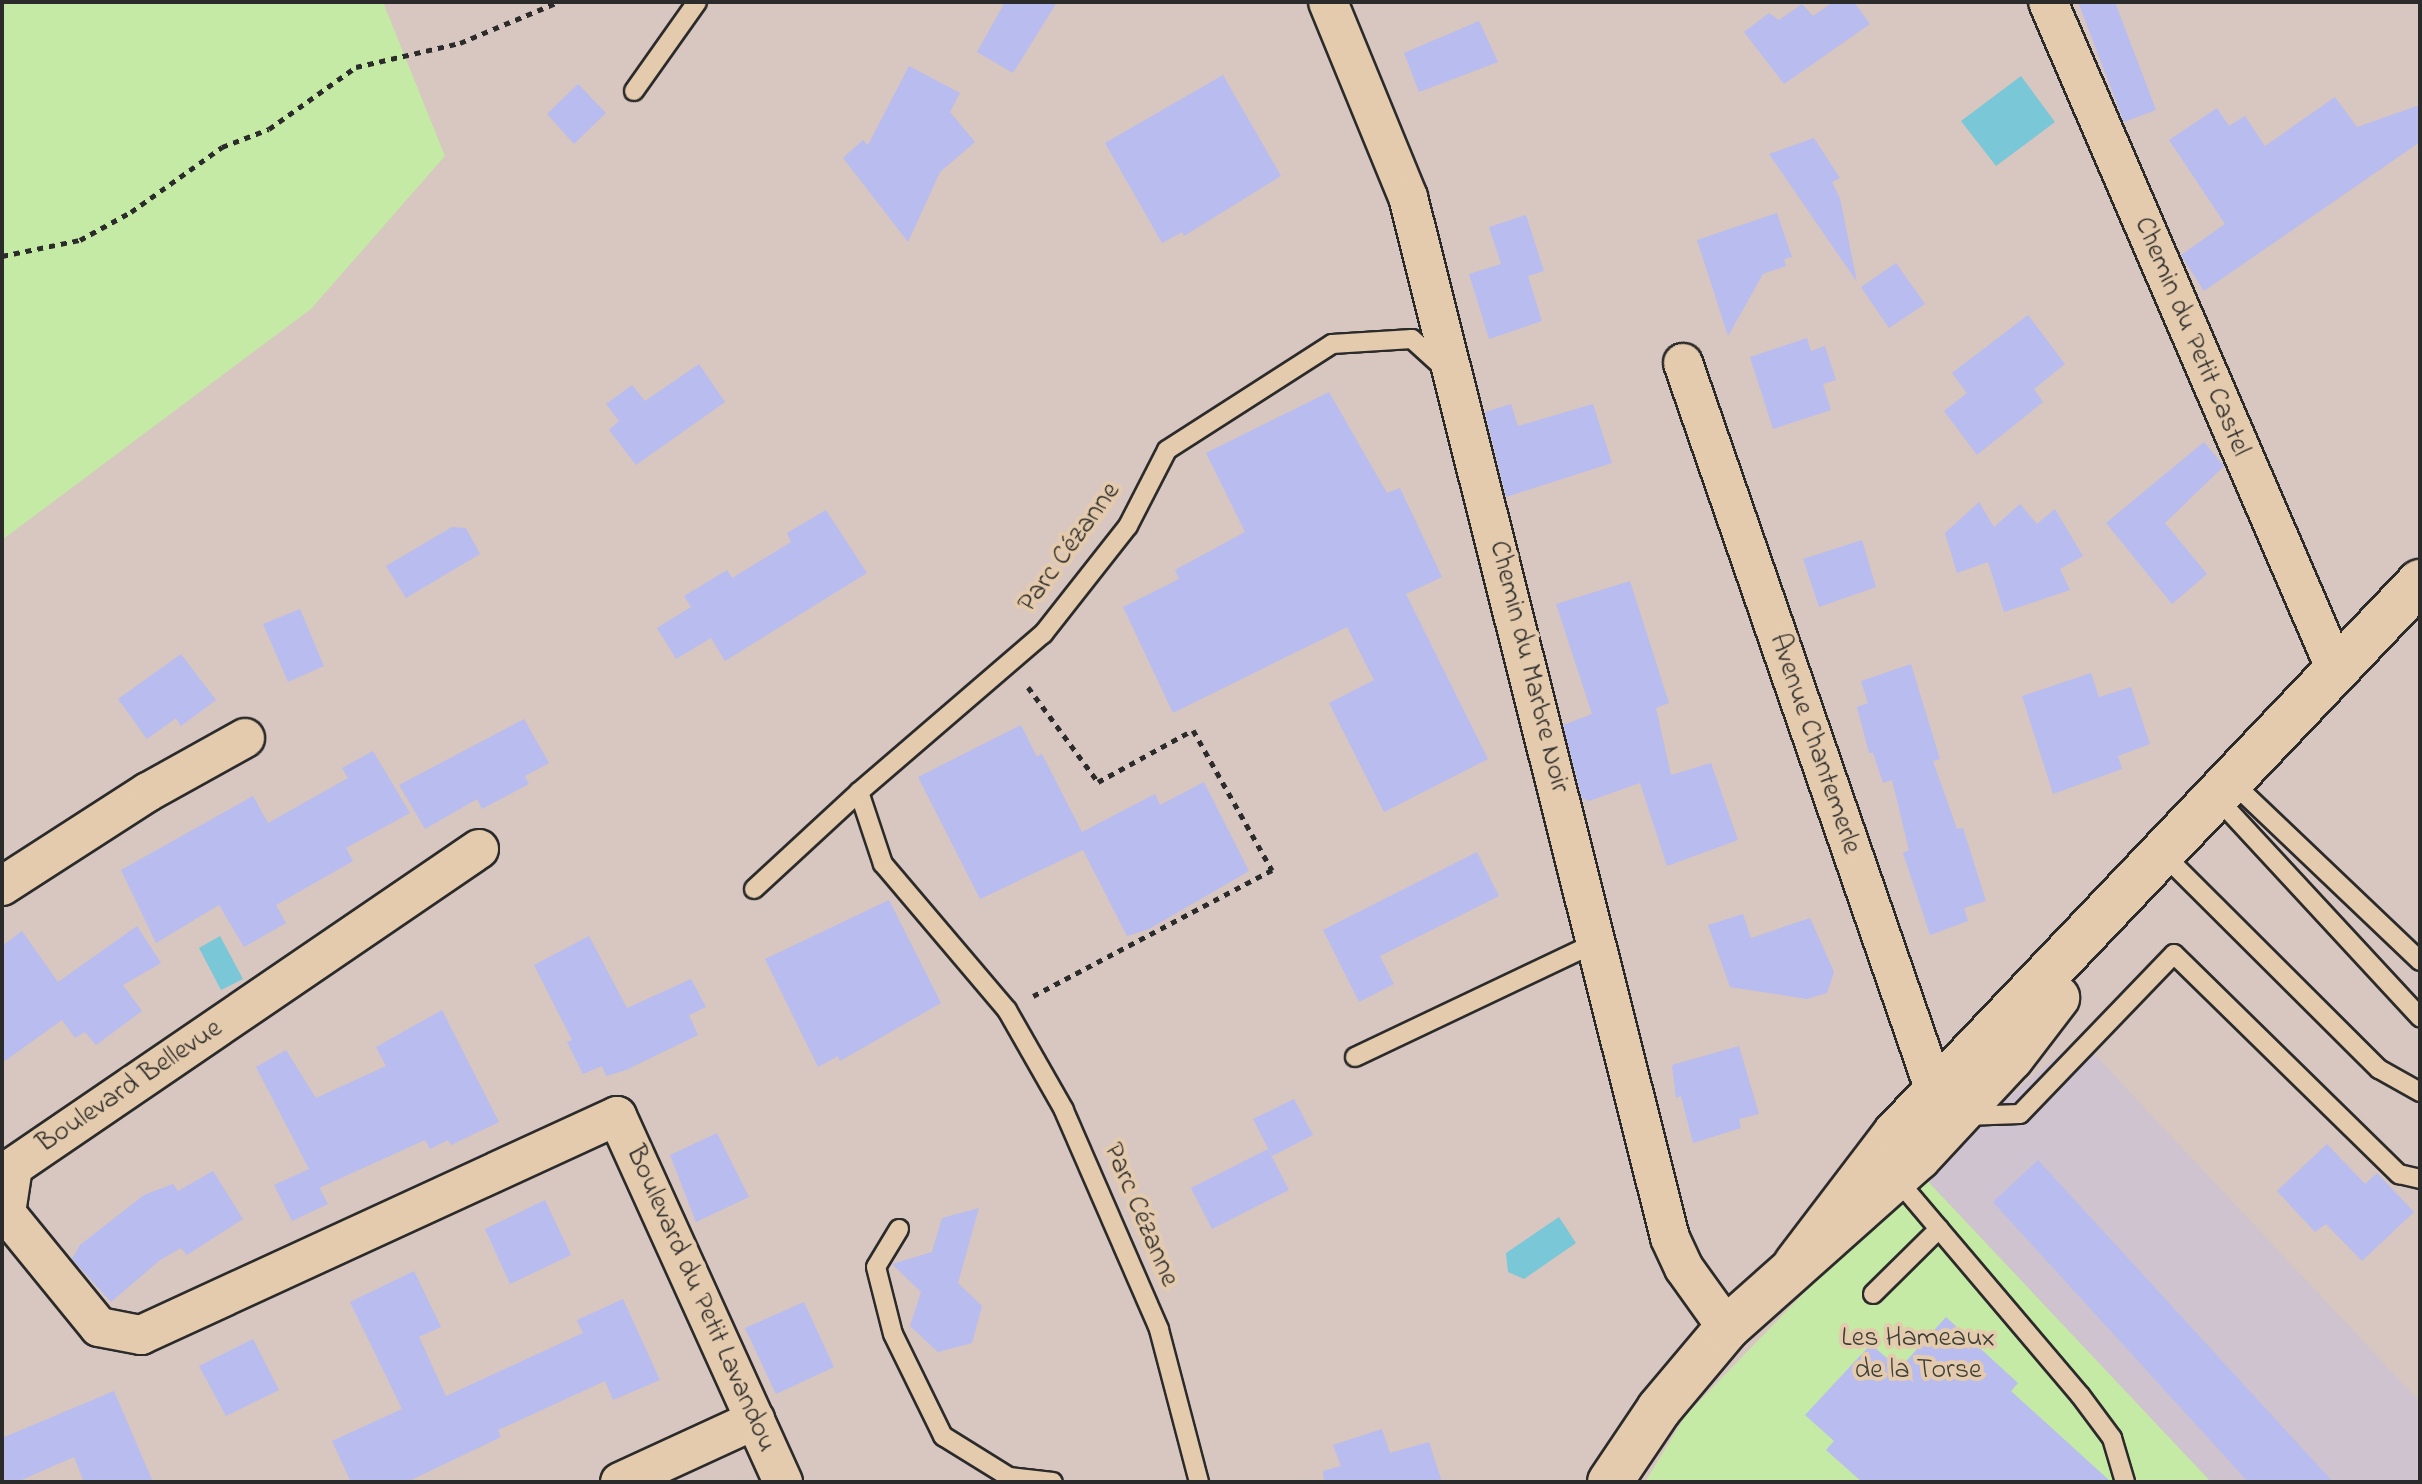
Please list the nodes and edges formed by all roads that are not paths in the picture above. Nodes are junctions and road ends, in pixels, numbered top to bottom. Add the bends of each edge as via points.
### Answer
1 (697, 2) edge
2 (1328, 2) edge
3 (2048, 2) edge
4 (634, 91) dead end
5 (1683, 363) dead end
6 (1457, 379) junction
7 (2420, 582) edge
8 (2336, 670) junction
9 (245, 738) dead end
10 (2224, 789) junction
11 (859, 792) junction
12 (479, 849) dead end
13 (2165, 856) junction
14 (2, 886) edge
15 (754, 889) dead end
16 (1597, 942) junction
17 (2420, 961) edge
18 (2420, 1017) edge
19 (1355, 1057) dead end
20 (2420, 1092) edge
21 (1946, 1104) junction
22 (617, 1116) joint
23 (1895, 1177) junction
24 (2420, 1179) edge
25 (899, 1229) dead end
26 (1939, 1229) junction
27 (1796, 1264) junction
28 (1873, 1294) dead end
29 (1727, 1328) junction
30 (755, 1420) junction
31 (620, 1482) edge
32 (783, 1482) edge
33 (1053, 1482) edge
34 (1199, 1482) edge
35 (1610, 1482) edge
36 (2125, 1482) edge

1 - 4 lane
2 - 6 street, Chemin du Marbre Noir via 1408,197
3 - 8 street, Chemin du Petit Castel
5 - 21 street, Avenue Chantemerle
6 - 11 lane, Parc Cézanne via 1412,339 1332,344 1237,401 1167,450 1128,526 1043,634
6 - 16 street, Chemin du Marbre Noir
7 - 8 street
8 - 10 street
9 - 14 street via 148,792
10 - 13 street
10 - 17 lane
10 - 18 lane
11 - 15 lane, Parc Cézanne
11 - 34 lane, Parc Cézanne via 883,864 1007,1010 1064,1110 1159,1329
12 - 22 street, Boulevard Bellevue via 13,1167 6,1213 99,1327 141,1335
13 - 20 lane via 2379,1069
13 - 21 street
16 - 19 lane
16 - 29 street, Chemin du Marbre Noir via 1670,1238 1684,1268
21 - 23 street
21 - 24 lane via 2020,1114 2174,954 2399,1174
21 - 27 street
22 - 30 street, Boulevard du Petit Lavandou
23 - 26 lane
23 - 27 street
25 - 33 lane via 876,1267 893,1334 943,1436 1009,1477
26 - 28 lane
26 - 36 lane via 2112,1438
27 - 29 street
29 - 35 street via 1659,1409
30 - 31 street
30 - 32 street, Boulevard du Petit Lavandou

